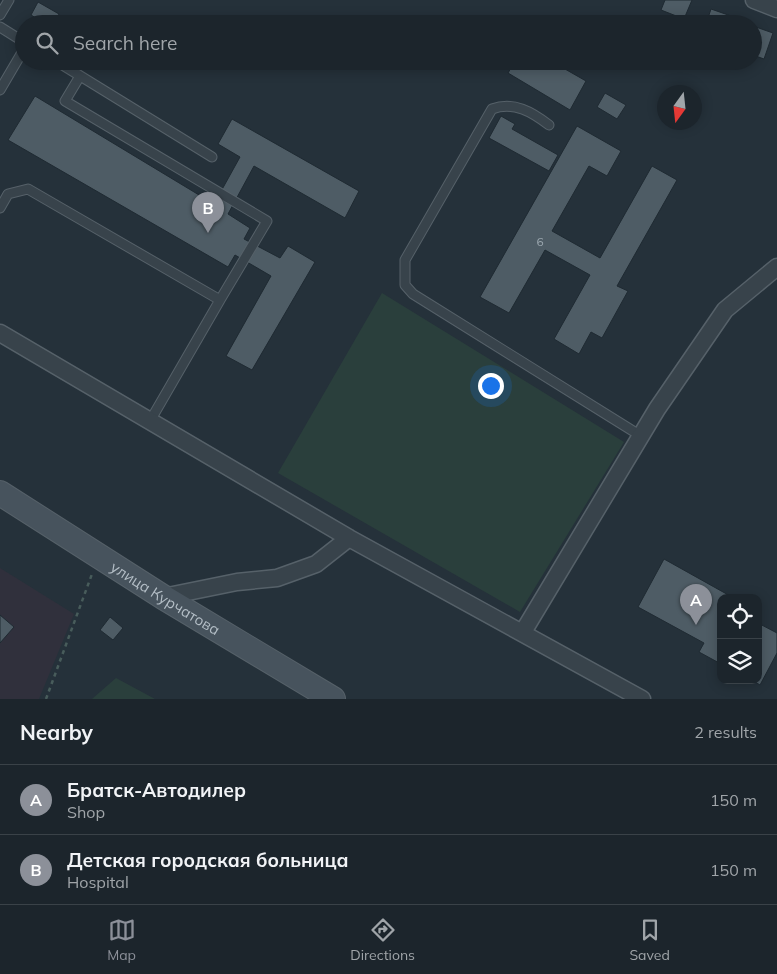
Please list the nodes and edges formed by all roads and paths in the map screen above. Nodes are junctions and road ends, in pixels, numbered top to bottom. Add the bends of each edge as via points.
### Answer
1 (9, 0) edge
2 (754, 0) edge
3 (777, 9) edge
4 (0, 15) edge
5 (0, 27) edge
6 (15, 36) edge
7 (15, 64) edge
8 (70, 70) edge
9 (80, 76) junction
10 (0, 90) edge
11 (549, 126) dead end
12 (212, 156) dead end
13 (1, 205) edge
14 (777, 267) edge
15 (220, 300) junction
16 (0, 333) edge
17 (150, 421) junction
18 (641, 436) junction
19 (0, 493) edge
20 (350, 538) junction
21 (99, 556) junction
22 (163, 597) junction
23 (523, 632) junction
24 (46, 699) edge
25 (333, 699) edge
26 (642, 699) edge

1 - 4 lane
2 - 3 street
5 - 6 lane
7 - 10 lane
8 - 9 lane
9 - 12 lane
9 - 15 lane via 65,101 267,221
11 - 18 lane via 527,110 505,104 492,109 405,260 405,285 413,294
13 - 15 lane via 8,194 28,189
14 - 18 street via 725,310
15 - 17 lane
16 - 17 street
17 - 20 street
18 - 23 street
19 - 21 main road, улица Курчатова
20 - 22 street via 316,564 277,578 237,582
20 - 23 street
21 - 22 main road, улица Курчатова
21 - 24 path
22 - 25 main road, улица Курчатова
23 - 26 street

